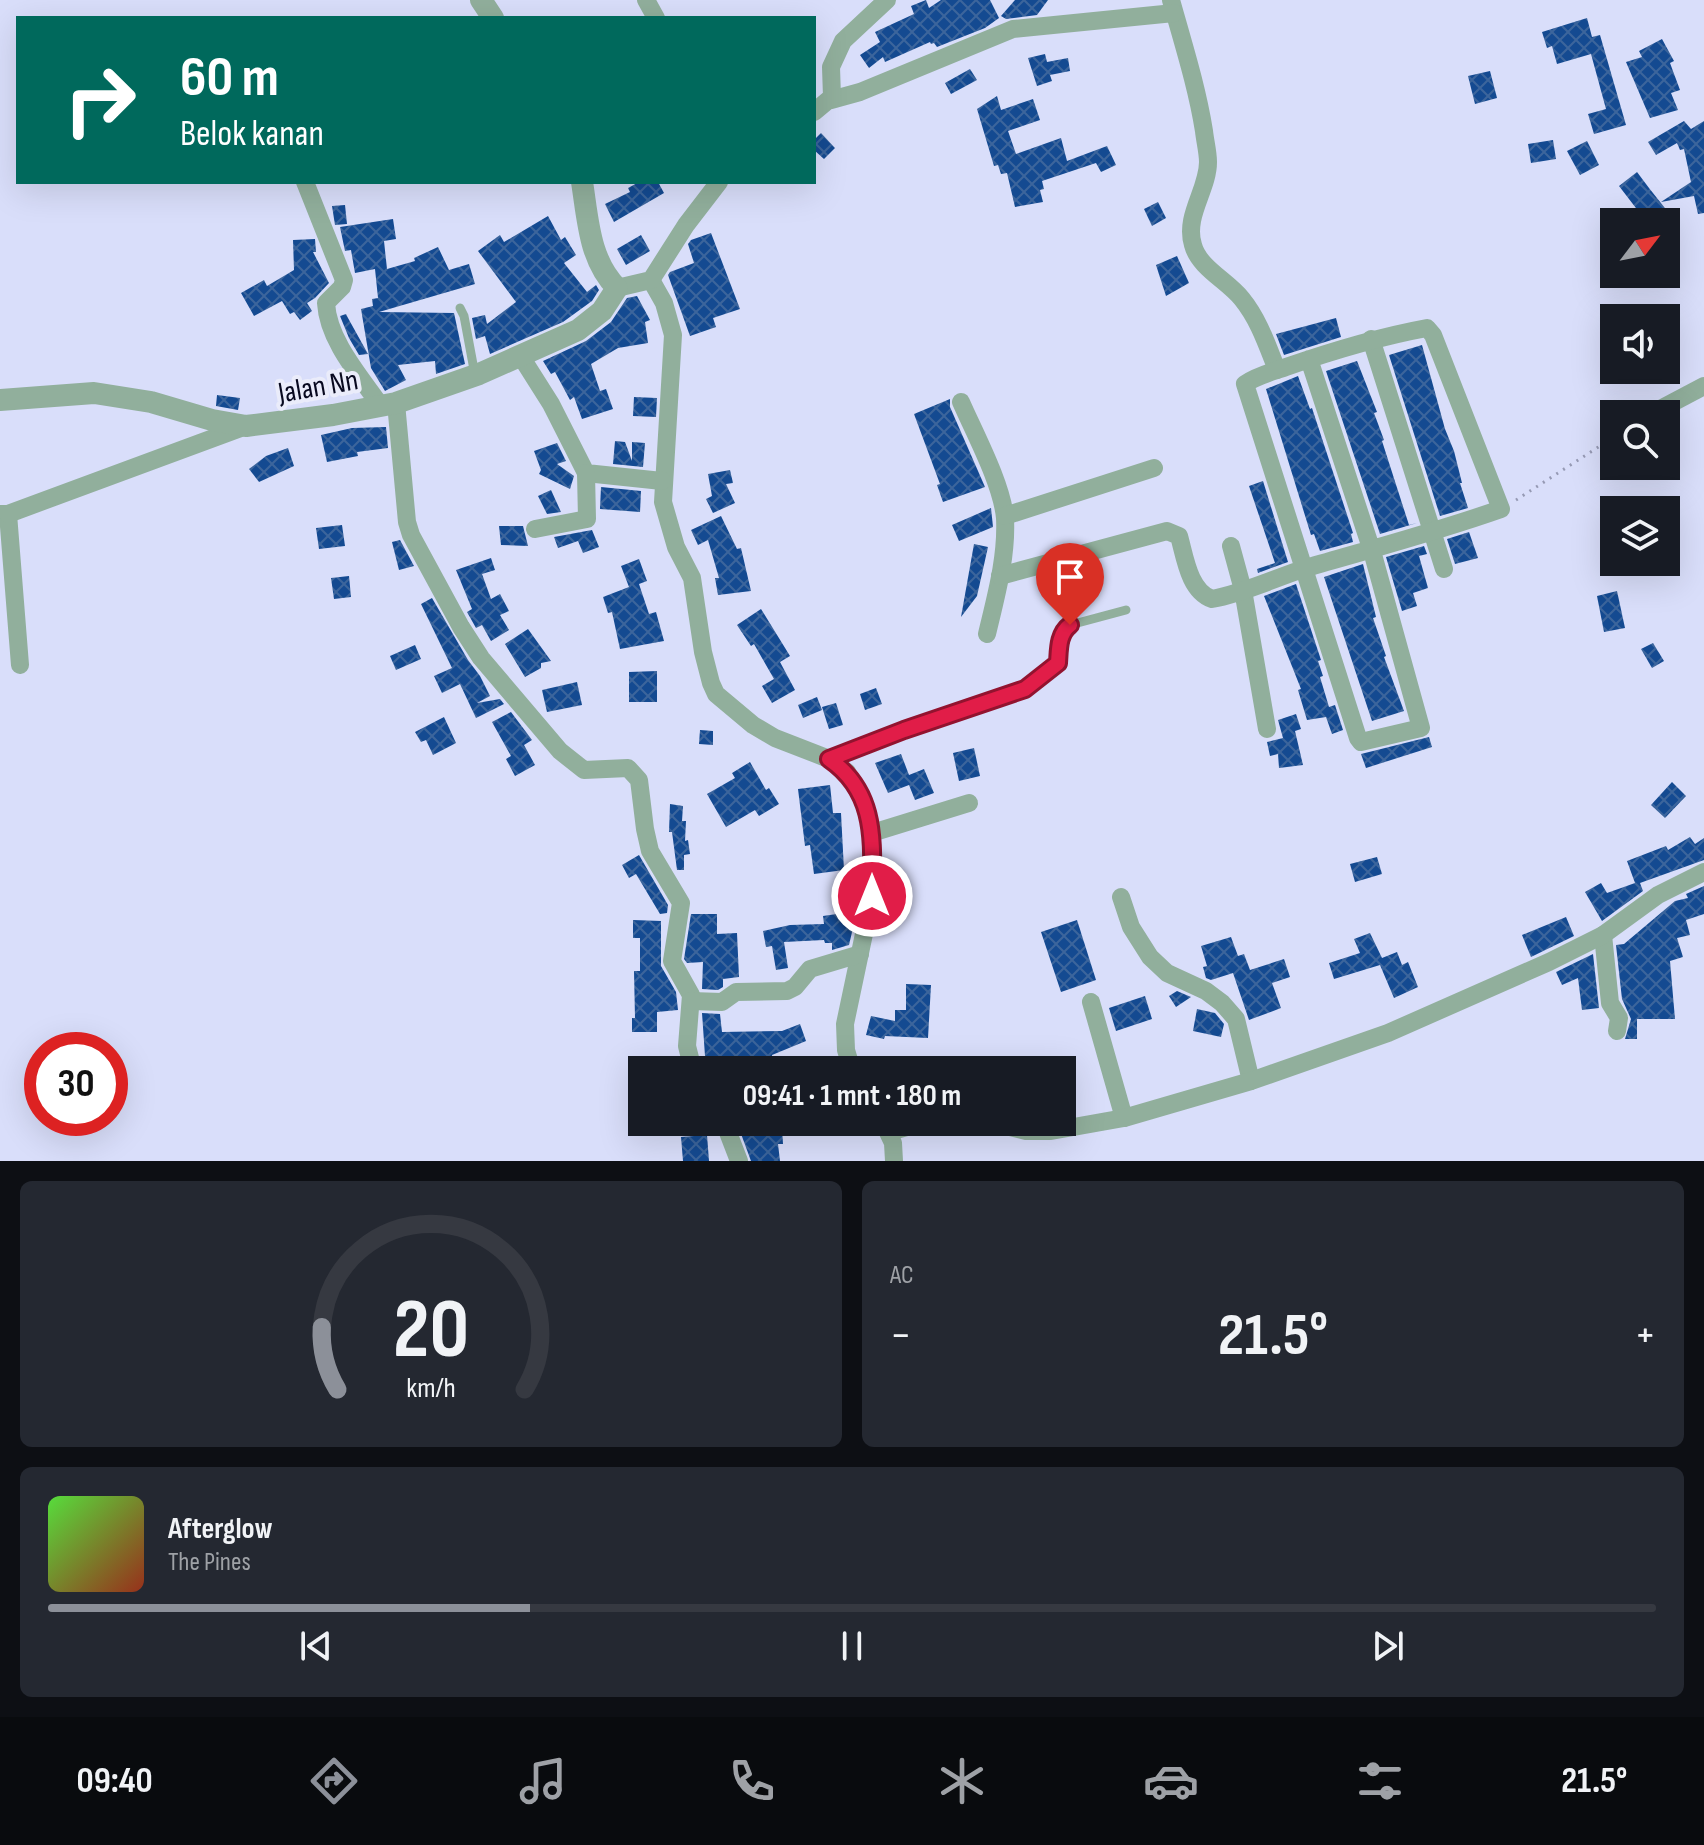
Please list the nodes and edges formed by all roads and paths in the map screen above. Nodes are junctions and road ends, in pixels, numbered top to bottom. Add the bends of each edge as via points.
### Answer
1 (881, 2) edge
2 (1172, 7) edge
3 (831, 100) junction
4 (816, 111) edge
5 (306, 184) edge
6 (582, 184) edge
7 (717, 184) edge
8 (651, 280) junction
9 (617, 288) junction
10 (460, 308) dead end
11 (1371, 339) junction
12 (520, 355) junction
13 (1309, 359) junction
14 (1277, 370) junction
15 (475, 375) junction
16 (1704, 386) edge
17 (0, 400) edge
18 (1678, 400) edge
19 (961, 402) dead end
20 (388, 404) junction
21 (246, 426) junction
22 (1600, 446) edge
23 (1154, 468) dead end
24 (586, 473) junction
25 (662, 481) junction
26 (1501, 509) junction
27 (4, 514) edge
28 (1005, 516) junction
29 (535, 529) dead end
30 (1433, 533) junction
31 (1231, 546) dead end
32 (1372, 551) junction
33 (1305, 569) junction
34 (1444, 569) dead end
35 (1000, 576) junction
36 (1243, 590) junction
37 (1126, 610) dead end
38 (987, 634) dead end
39 (20, 665) dead end
40 (1025, 689) joint
41 (1267, 729) dead end
42 (829, 759) junction
43 (969, 803) dead end
44 (872, 833) junction
45 (1704, 872) edge
46 (1121, 897) dead end
47 (1603, 935) junction
48 (860, 954) junction
49 (691, 1001) junction
50 (1091, 1002) dead end
51 (1617, 1031) dead end
52 (690, 1056) edge
53 (848, 1056) edge
54 (1251, 1081) junction
55 (1124, 1118) junction
56 (1076, 1127) edge
57 (729, 1136) edge
58 (888, 1136) edge
59 (739, 1161) edge
60 (894, 1161) edge

1 - 3 street via 843,41 832,63
2 - 3 street via 1013,29
2 - 14 street via 1200,104 1208,162 1190,231 1193,248 1256,318
3 - 4 street
5 - 20 street via 344,280 326,303 338,342
6 - 9 street via 592,244
7 - 8 street
8 - 9 street
8 - 25 street via 673,335
9 - 12 street, Jalan Nn via 602,311 578,330
10 - 15 lane
11 - 13 street
11 - 26 street via 1431,331
11 - 30 street
12 - 15 street, Jalan Nn
12 - 24 street
13 - 14 street
13 - 32 street
14 - 33 street via 1245,384
15 - 20 street, Jalan Nn
16 - 18 street
17 - 21 street, Jalan Nn via 94,393
19 - 28 street
20 - 21 street, Jalan Nn
20 - 49 street via 411,535 468,637 500,682 569,759 584,770 628,768 639,780 647,841 681,903 672,961
21 - 27 street
22 - 26 path
23 - 28 street
24 - 25 street
24 - 29 street via 587,519
25 - 42 street via 672,532 692,578 703,652 716,694 764,732
26 - 30 street
27 - 39 street
28 - 35 street
30 - 32 street
30 - 34 street
31 - 36 street
32 - 33 street
32 - 33 street via 1420,728 1359,740
33 - 36 street
35 - 36 street via 1167,531 1179,536 1193,581 1204,596 1212,599
35 - 38 street
36 - 41 street
37 - 40 lane via 1070,625 1060,643 1058,663
40 - 42 street
42 - 44 street via 857,785
43 - 44 street
44 - 48 street via 872,896
45 - 47 street via 1658,895
46 - 54 street via 1131,927 1150,957 1167,973 1206,991 1236,1019
47 - 51 street
47 - 54 street via 1388,1033
48 - 49 street via 810,969 787,991 736,992 722,1002
48 - 53 street via 845,1024
49 - 52 street
50 - 55 street
54 - 55 street
55 - 56 street
57 - 59 street
58 - 60 street

